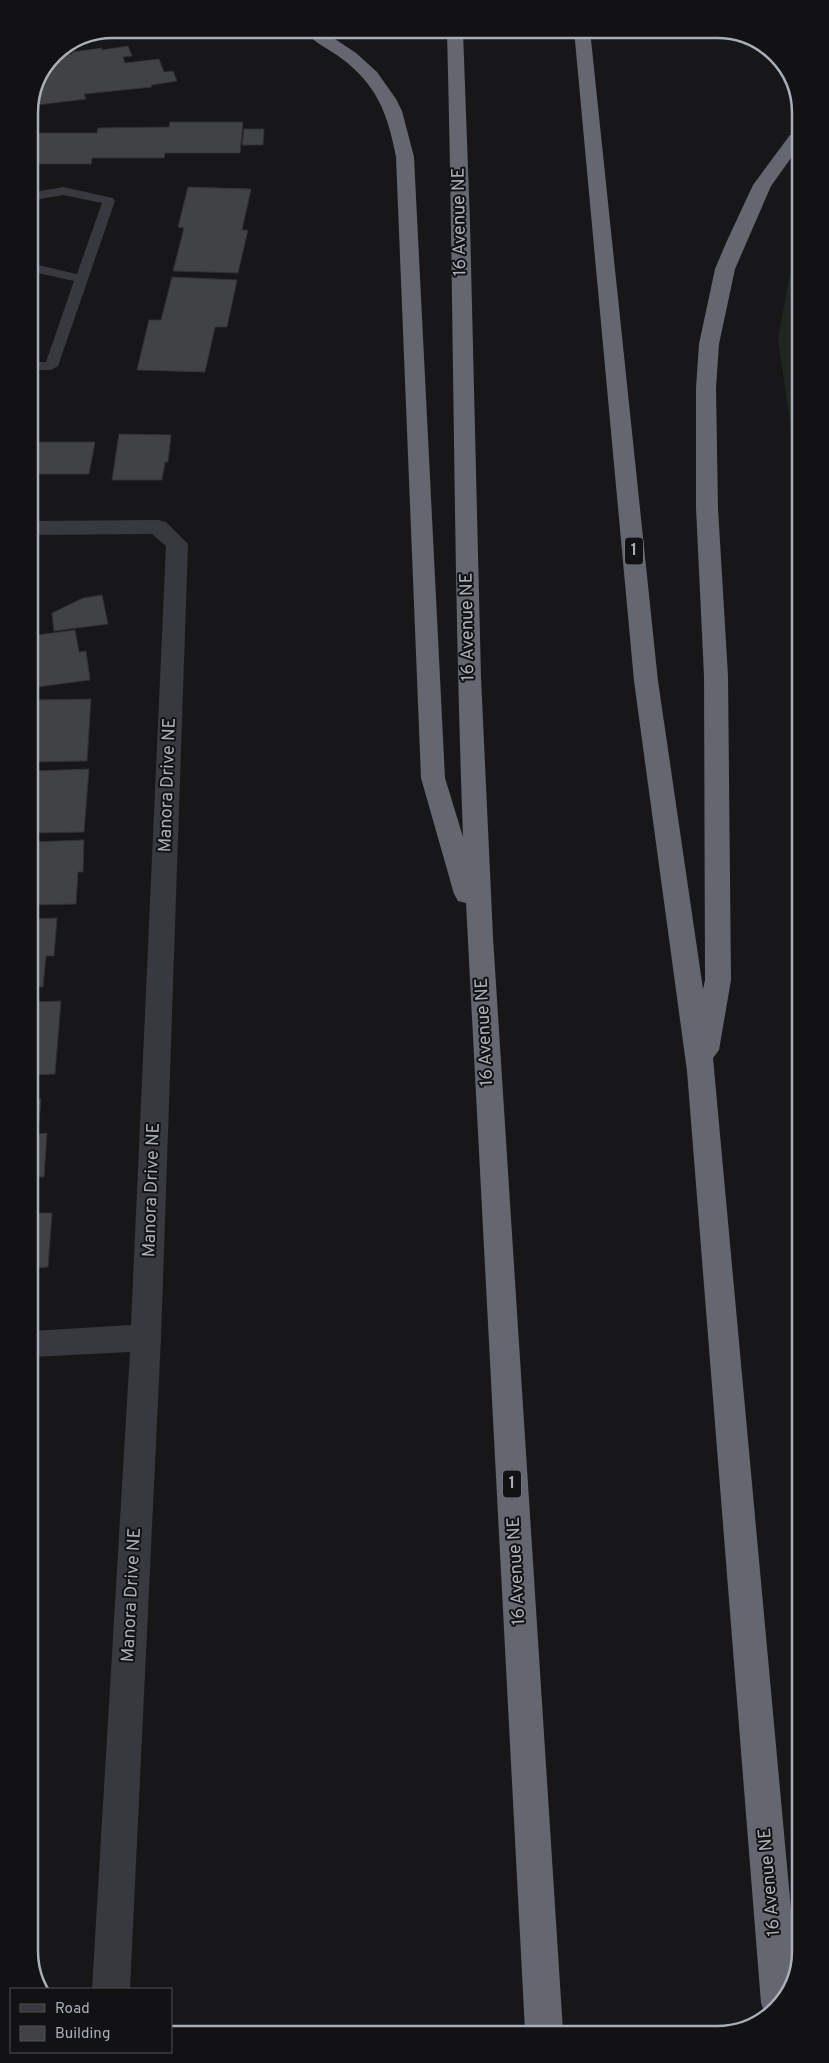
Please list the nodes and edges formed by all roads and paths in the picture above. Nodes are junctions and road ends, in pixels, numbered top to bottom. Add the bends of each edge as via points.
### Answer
1 (322, 38) edge
2 (454, 38) edge
3 (583, 38) edge
4 (792, 145) edge
5 (38, 195) edge
6 (38, 268) edge
7 (81, 279) junction
8 (38, 366) edge
9 (38, 528) edge
10 (480, 937) junction
11 (702, 1071) junction
12 (146, 1338) junction
13 (38, 1344) edge
14 (111, 1988) edge
15 (779, 1992) edge
16 (544, 2026) edge

1 - 10 highway via 348,55 383,91 393,111 405,157 433,778
2 - 10 highway, 16 Avenue NE / 1 via 469,677
3 - 11 highway, 16 Avenue NE / 1 via 646,681
4 - 11 highway via 762,186 735,243 709,344 707,508 716,676 718,980
5 - 7 lane via 63,191 109,202
6 - 7 lane
7 - 8 lane via 51,366
9 - 12 street, Manora Drive NE via 158,527 177,544
10 - 16 highway, 16 Avenue NE / 1
11 - 15 highway, 16 Avenue NE / 1
12 - 13 street
12 - 14 street, Manora Drive NE

